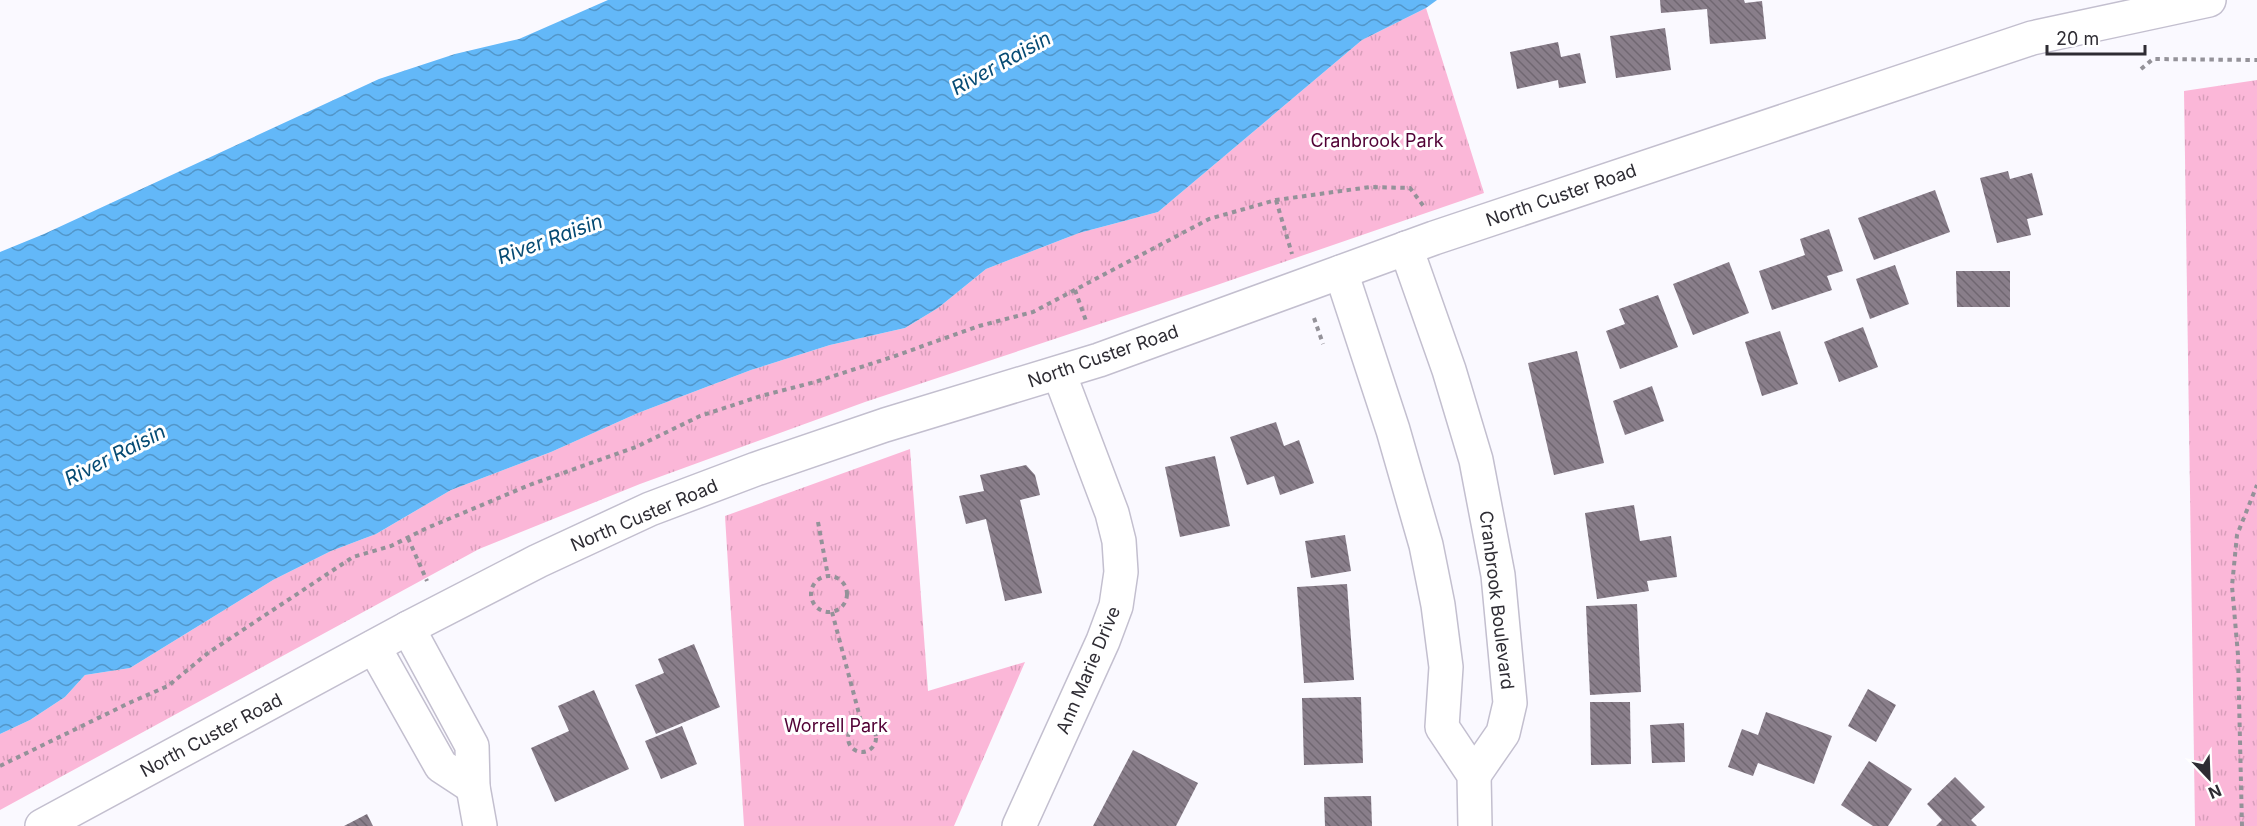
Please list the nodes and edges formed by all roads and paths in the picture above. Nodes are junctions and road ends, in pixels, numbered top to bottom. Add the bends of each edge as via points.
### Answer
1 (2209, 0) edge
2 (2257, 60) edge
3 (2140, 69) dead end
4 (1276, 200) junction
5 (1426, 212) dead end
6 (1406, 248) junction
7 (1291, 253) dead end
8 (1341, 272) junction
9 (1075, 290) junction
10 (1310, 308) dead end
11 (1086, 321) dead end
12 (1323, 344) dead end
13 (1059, 373) junction
14 (2257, 485) edge
15 (818, 522) dead end
16 (408, 538) junction
17 (828, 576) junction
18 (440, 611) junction
19 (832, 612) junction
20 (408, 628) junction
21 (374, 647) junction
22 (862, 725) junction
23 (0, 766) edge
24 (1474, 775) junction
25 (473, 787) junction
26 (1483, 825) edge
27 (42, 826) edge
28 (480, 826) edge
29 (1019, 826) edge
30 (2242, 826) edge

1 - 6 street, North Custer Road via 2032,38
2 - 3 path via 2153,60
4 - 5 path via 1370,187 1410,188
4 - 7 path
4 - 9 path via 1209,219
6 - 8 street, North Custer Road
6 - 24 street, Cranbrook Boulevard via 1476,459 1498,574 1510,703 1503,733
8 - 13 street, North Custer Road
8 - 24 street via 1426,545 1446,667 1442,727
9 - 11 path
9 - 16 path via 1033,312 700,416 636,447 532,484
10 - 12 path
13 - 18 street, North Custer Road via 896,421 650,509
13 - 29 street, Ann Marie Drive via 1112,513 1121,572 1116,606 1104,641
14 - 30 path via 2237,535 2232,586 2238,655
15 - 17 path
16 - 18 path
16 - 23 path via 353,557 323,575 208,653 168,686
17 - 19 path via 840,580 847,590 842,607
17 - 19 path via 813,585 810,596 820,611
18 - 20 street, North Custer Road
19 - 22 path
20 - 21 street, North Custer Road
20 - 25 street via 472,746
21 - 25 street via 441,766
21 - 27 street, North Custer Road
22 - 22 path via 874,730 876,739 865,752 855,750 849,743 854,728
24 - 26 street
25 - 28 street

